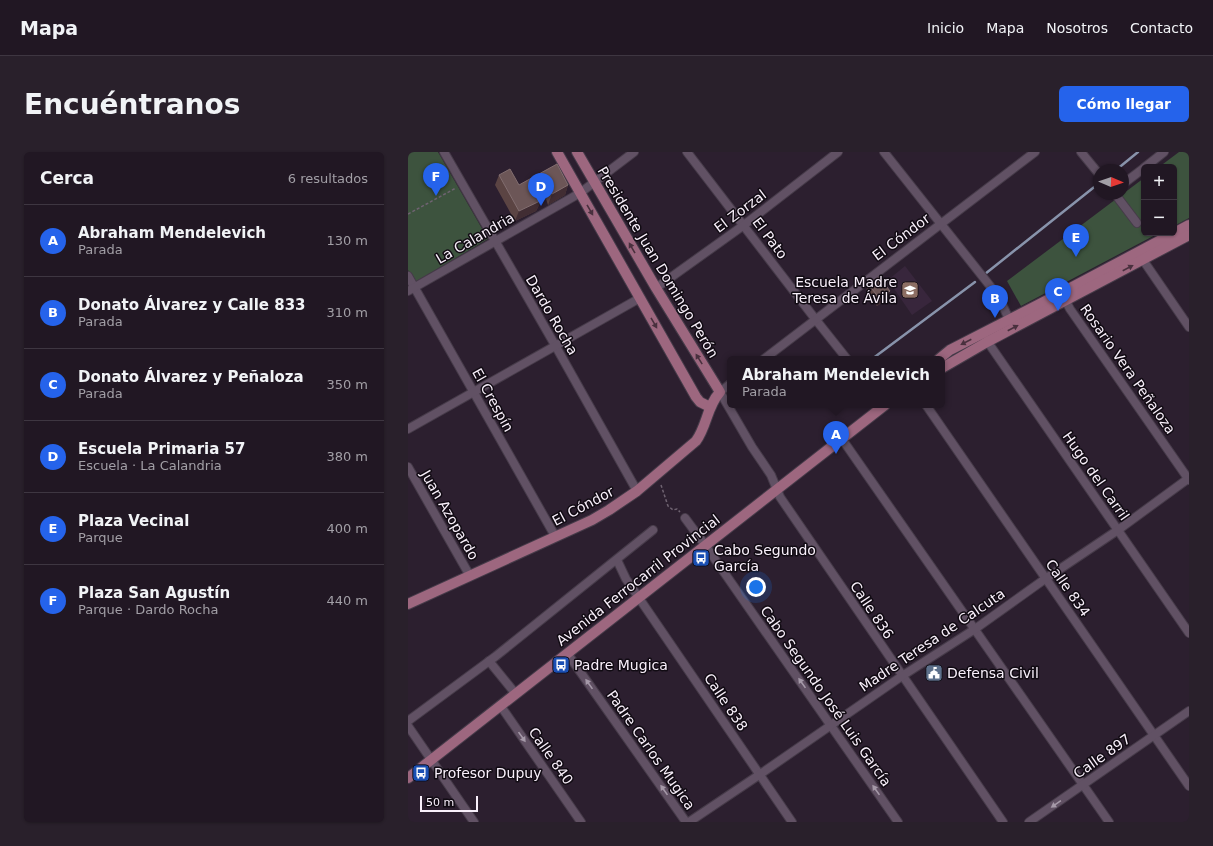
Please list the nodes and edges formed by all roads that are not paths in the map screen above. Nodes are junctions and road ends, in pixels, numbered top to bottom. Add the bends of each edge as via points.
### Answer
1 (444, 152) edge
2 (557, 152) edge
3 (576, 152) edge
4 (634, 152) edge
5 (687, 152) edge
6 (838, 152) edge
7 (884, 152) edge
8 (1036, 152) edge
9 (1081, 152) edge
10 (1164, 152) edge
11 (1148, 164) edge
12 (1093, 167) edge
13 (1141, 169) edge
14 (1129, 179) edge
15 (593, 182) junction
16 (580, 193) junction
17 (1120, 200) edge
18 (1137, 223) dead end
19 (941, 224) junction
20 (744, 225) junction
21 (1189, 225) edge
22 (1177, 231) edge
23 (1189, 235) edge
24 (1169, 236) edge
25 (495, 242) junction
26 (1143, 260) junction
27 (408, 276) edge
28 (656, 288) junction
29 (411, 290) edge
30 (1063, 297) junction
31 (640, 298) junction
32 (1010, 319) junction
33 (816, 320) junction
34 (1189, 327) edge
35 (985, 338) junction
36 (555, 345) junction
37 (768, 356) edge
38 (845, 356) edge
39 (943, 356) edge
40 (945, 366) edge
41 (727, 386) edge
42 (473, 392) junction
43 (720, 392) junction
44 (727, 404) edge
45 (710, 407) junction
46 (729, 408) edge
47 (881, 408) edge
48 (928, 408) edge
49 (408, 429) edge
50 (842, 439) junction
51 (408, 467) edge
52 (1189, 479) edge
53 (777, 490) junction
54 (637, 491) junction
55 (684, 518) road end
56 (653, 530) dead end
57 (1118, 530) junction
58 (555, 536) junction
59 (705, 545) junction
60 (617, 560) junction
61 (470, 576) junction
62 (1045, 579) junction
63 (638, 597) junction
64 (408, 604) edge
65 (974, 629) junction
66 (1189, 633) edge
67 (567, 653) junction
68 (489, 661) junction
69 (902, 676) junction
70 (515, 693) junction
71 (500, 705) junction
72 (1189, 711) edge
73 (408, 721) edge
74 (831, 725) junction
75 (408, 726) edge
76 (1154, 735) junction
77 (431, 760) junction
78 (759, 775) junction
79 (408, 778) edge
80 (1083, 785) junction
81 (1189, 786) edge
82 (474, 822) edge
83 (581, 822) edge
84 (687, 822) edge
85 (792, 822) edge
86 (898, 822) edge
87 (1003, 822) edge
88 (1030, 822) edge
89 (1109, 822) edge

1 - 25 street, Dardo Rocha
2 - 16 main road
3 - 15 main road, Presidente Juan Domingo Perón
4 - 15 street, La Calandria
5 - 20 street, El Pato
6 - 20 street, El Zorzal
7 - 19 street
8 - 19 street, El Cóndor
9 - 12 street
10 - 11 street
13 - 14 street
15 - 16 street, La Calandria
28 -> 15 main road, Presidente Juan Domingo Perón
16 - 25 street, La Calandria
16 -> 31 main road
17 - 18 street
19 - 32 street via 998,296
19 - 33 street, El Cóndor
20 - 28 street, El Zorzal
20 - 33 street, El Pato
21 - 22 main road
23 - 26 main road
24 - 30 main road
25 - 29 street, La Calandria
25 - 36 street, Dardo Rocha
30 -> 26 main road
26 - 34 street
27 - 29 street, El Crespín
43 -> 28 main road, Presidente Juan Domingo Perón
29 - 42 street, El Crespín
30 - 32 main road
35 -> 30 main road
30 - 52 street, Rosario Vera Peñaloza
31 - 36 street
31 -> 45 main road via 696,397
32 - 35 main road
33 - 37 street, El Cóndor
33 - 38 street, El Pato
35 -> 39 main road via 950,350
35 - 40 main road
35 - 57 street, Hugo del Carril
36 - 42 street
36 - 54 street, Dardo Rocha
41 - 43 street, El Cóndor
42 - 49 street
42 - 58 street, El Crespín
43 - 44 street, Presidente Juan Domingo Perón
43 - 45 main road, El Cóndor
45 - 54 main road, El Cóndor via 696,441
46 - 53 street, Presidente Juan Domingo Perón via 771,475
47 - 50 main road, Avenida Ferrocarril Provincial
48 - 62 street, Calle 834
50 - 53 main road, Avenida Ferrocarril Provincial
50 - 65 street
51 - 61 street, Juan Azopardo
52 - 57 street, Madre Teresa de Calcuta
53 - 59 main road, Avenida Ferrocarril Provincial
53 - 69 street, Calle 836
54 - 58 main road, El Cóndor via 592,520
55 - 59 street, Cabo Segundo José Luis García
56 - 60 street
57 - 62 street, Madre Teresa de Calcuta
57 - 66 street, Hugo del Carril
58 - 61 main road, El Cóndor
59 - 63 main road, Avenida Ferrocarril Provincial
74 -> 59 street, Cabo Segundo José Luis García
60 - 63 street, Calle 838
60 - 68 street
61 - 64 main road, El Cóndor
62 - 65 street, Madre Teresa de Calcuta
62 - 76 street, Calle 834
63 - 67 main road, Avenida Ferrocarril Provincial
63 - 78 street, Calle 838
65 - 69 street, Madre Teresa de Calcuta
65 - 80 street
67 - 70 main road, Avenida Ferrocarril Provincial
84 -> 67 street, Padre Carlos Mugica
68 - 70 street
68 - 73 street
69 - 74 street, Madre Teresa de Calcuta
69 - 87 street, Calle 836
70 - 71 main road, Avenida Ferrocarril Provincial
71 - 77 main road, Avenida Ferrocarril Provincial
71 -> 83 street, Calle 840
72 - 76 street, Calle 897
74 - 78 street, Madre Teresa de Calcuta
86 -> 74 street, Cabo Segundo José Luis García
75 - 77 street
76 - 80 street, Calle 897
76 - 81 street, Calle 834
77 - 79 main road, Avenida Ferrocarril Provincial
77 - 82 street
78 - 84 street, Madre Teresa de Calcuta
78 - 85 street, Calle 838
80 -> 88 street, Calle 897
80 - 89 street

